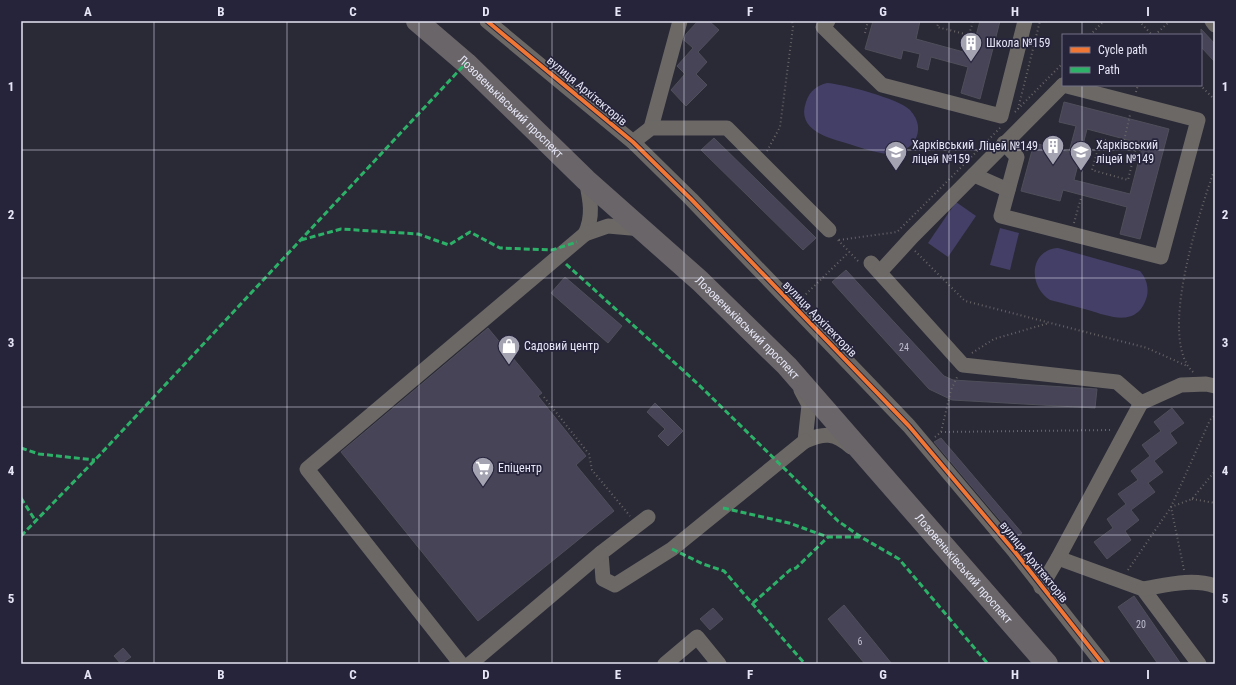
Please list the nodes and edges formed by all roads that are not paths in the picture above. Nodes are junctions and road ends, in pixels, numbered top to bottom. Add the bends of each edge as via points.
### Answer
1 (417, 21) edge
2 (486, 21) edge
3 (680, 21) edge
4 (828, 21) edge
5 (1025, 21) edge
6 (1212, 21) edge
7 (1215, 25) edge
8 (1062, 86) edge
9 (1067, 86) edge
10 (651, 128) junction
11 (633, 142) junction
12 (1004, 143) junction
13 (974, 175) junction
14 (586, 180) junction
15 (1008, 190) junction
16 (644, 229) junction
17 (585, 234) junction
18 (834, 235) road end
19 (753, 331) junction
20 (1210, 385) edge
21 (1142, 403) junction
22 (805, 441) junction
23 (891, 484) junction
24 (641, 519) road end
25 (601, 553) junction
26 (1058, 558) junction
27 (1215, 586) edge
28 (1041, 587) junction
29 (1142, 589) junction
30 (461, 664) edge
31 (470, 664) edge
32 (665, 664) edge
33 (719, 664) edge
34 (1047, 664) edge
35 (1103, 664) edge
36 (1199, 664) edge

1 - 14 highway, Лозовеньківський проспект via 466,63
2 - 11 street, вулиця Архітекторів
3 - 10 street
4 - 5 street via 823,27 882,85 1001,116
6 - 7 street
8 - 12 street
9 - 15 street via 1198,120 1161,257 1001,216
10 - 11 street
10 - 18 street via 726,128
11 - 28 street, вулиця Архітекторів via 691,199 908,426 1015,552
12 - 13 street
12 - 15 street via 1017,157
13 - 15 street
13 - 21 street via 907,243 876,267 963,365 1117,382
14 - 16 highway, Лозовеньківський проспект
14 - 17 street via 591,212
16 - 17 street via 608,226
16 - 19 highway, Лозовеньківський проспект
17 - 30 street via 307,469
19 - 22 street via 762,349 803,392 809,405
19 - 23 highway, Лозовеньківський проспект via 812,393
20 - 21 street via 1181,385
21 - 26 street
22 - 23 street via 821,435 831,435 849,445 882,481
22 - 25 street via 672,549 615,585 602,579
23 - 34 highway, Лозовеньківський проспект
24 - 25 street
25 - 31 street
26 - 28 street
26 - 29 street
27 - 29 street via 1203,582
28 - 35 street, вулиця Архітекторів
29 - 36 street
32 - 33 street via 697,637

